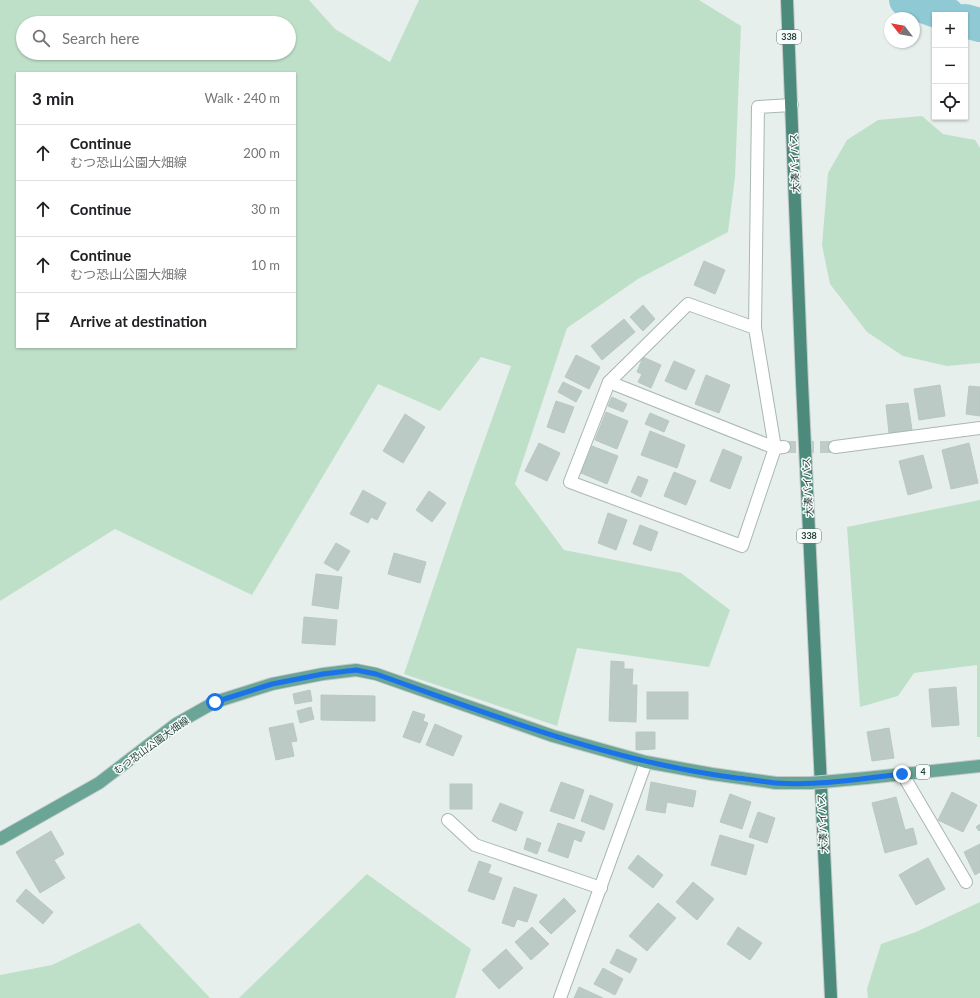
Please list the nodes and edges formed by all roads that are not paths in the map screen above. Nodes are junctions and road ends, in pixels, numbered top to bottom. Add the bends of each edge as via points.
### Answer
1 (787, 0) edge
2 (792, 105) junction
3 (755, 328) junction
4 (610, 382) junction
5 (980, 428) edge
6 (780, 447) junction
7 (836, 447) tunnel mouth
8 (646, 762) junction
9 (980, 766) edge
10 (902, 774) junction
11 (448, 820) dead end
12 (0, 839) edge
13 (966, 882) dead end
14 (601, 888) junction
15 (560, 998) edge
16 (830, 998) edge

1 - 2 highway, 大湊バイパス / 338
2 - 3 street via 758,107
2 - 16 highway, 大湊バイパス / 338
3 - 4 street via 688,304
3 - 6 street
4 - 6 street
4 - 6 street via 570,482 742,546
5 - 7 street
8 - 10 main road, むつ恐山公園大畑線 / 4, bridge via 776,783 811,783
8 - 12 main road, むつ恐山公園大畑線 / 4 via 552,736 376,674 356,670 272,684 215,702 176,724 99,783
8 - 14 street
9 - 10 main road, 4
10 - 13 street
11 - 14 street via 475,845
14 - 15 street

